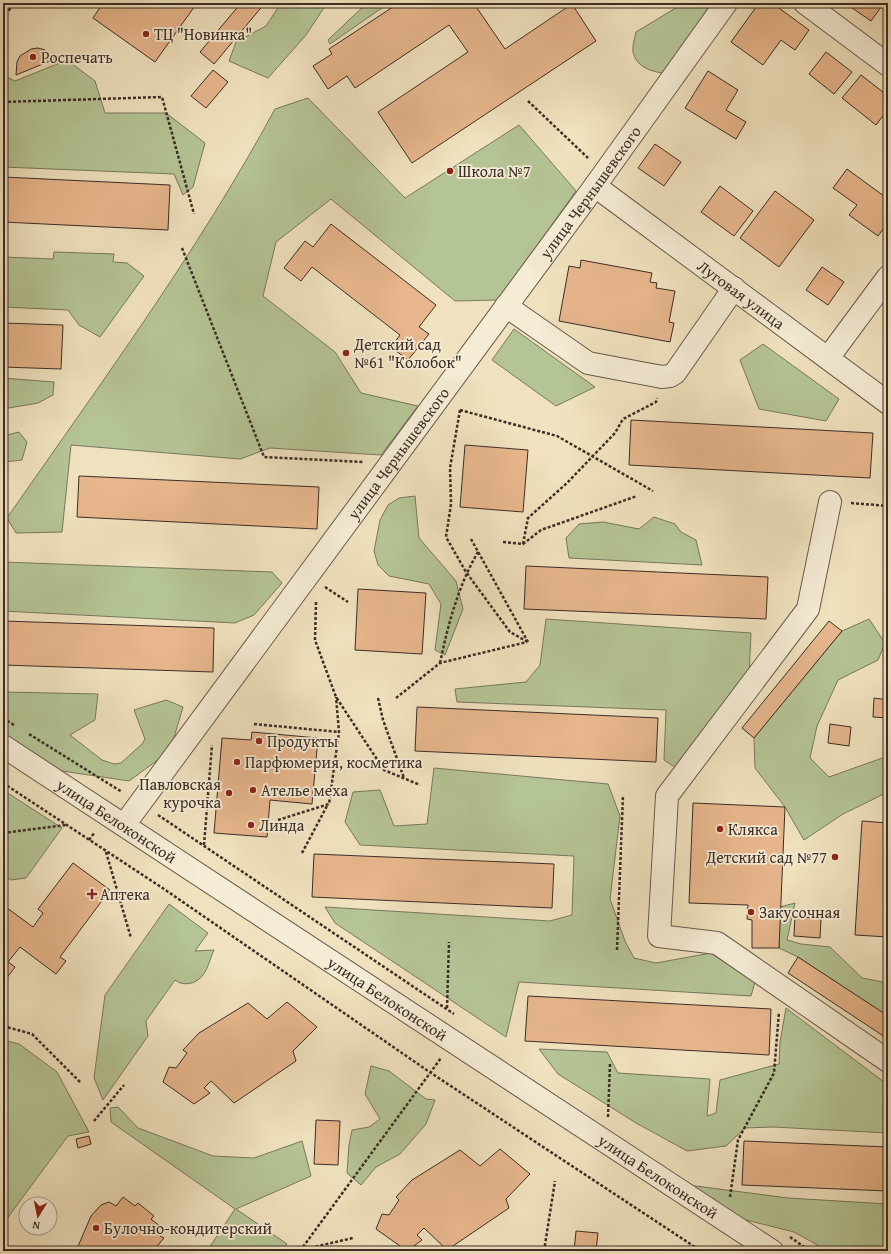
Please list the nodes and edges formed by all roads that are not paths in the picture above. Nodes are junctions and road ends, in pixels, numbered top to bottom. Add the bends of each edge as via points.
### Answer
1 (726, 3) edge
2 (805, 3) edge
3 (888, 64) edge
4 (594, 186) junction
5 (888, 276) edge
6 (734, 288) junction
7 (506, 306) junction
8 (828, 358) junction
9 (888, 403) edge
10 (830, 502) road end
11 (3, 746) edge
12 (124, 825) junction
13 (888, 1061) edge
14 (772, 1251) edge

1 - 4 street, улица Чернышевского
2 - 3 street
4 - 6 street, Луговая улица
4 - 7 street, улица Чернышевского
5 - 8 street
6 - 7 street via 675,373 662,377 588,363
6 - 8 street, Луговая улица
7 - 12 street, улица Чернышевского
8 - 9 street, Луговая улица
10 - 13 street via 808,609 667,796 659,936 717,943
11 - 12 street, улица Белоконской
12 - 14 street, улица Белоконской

